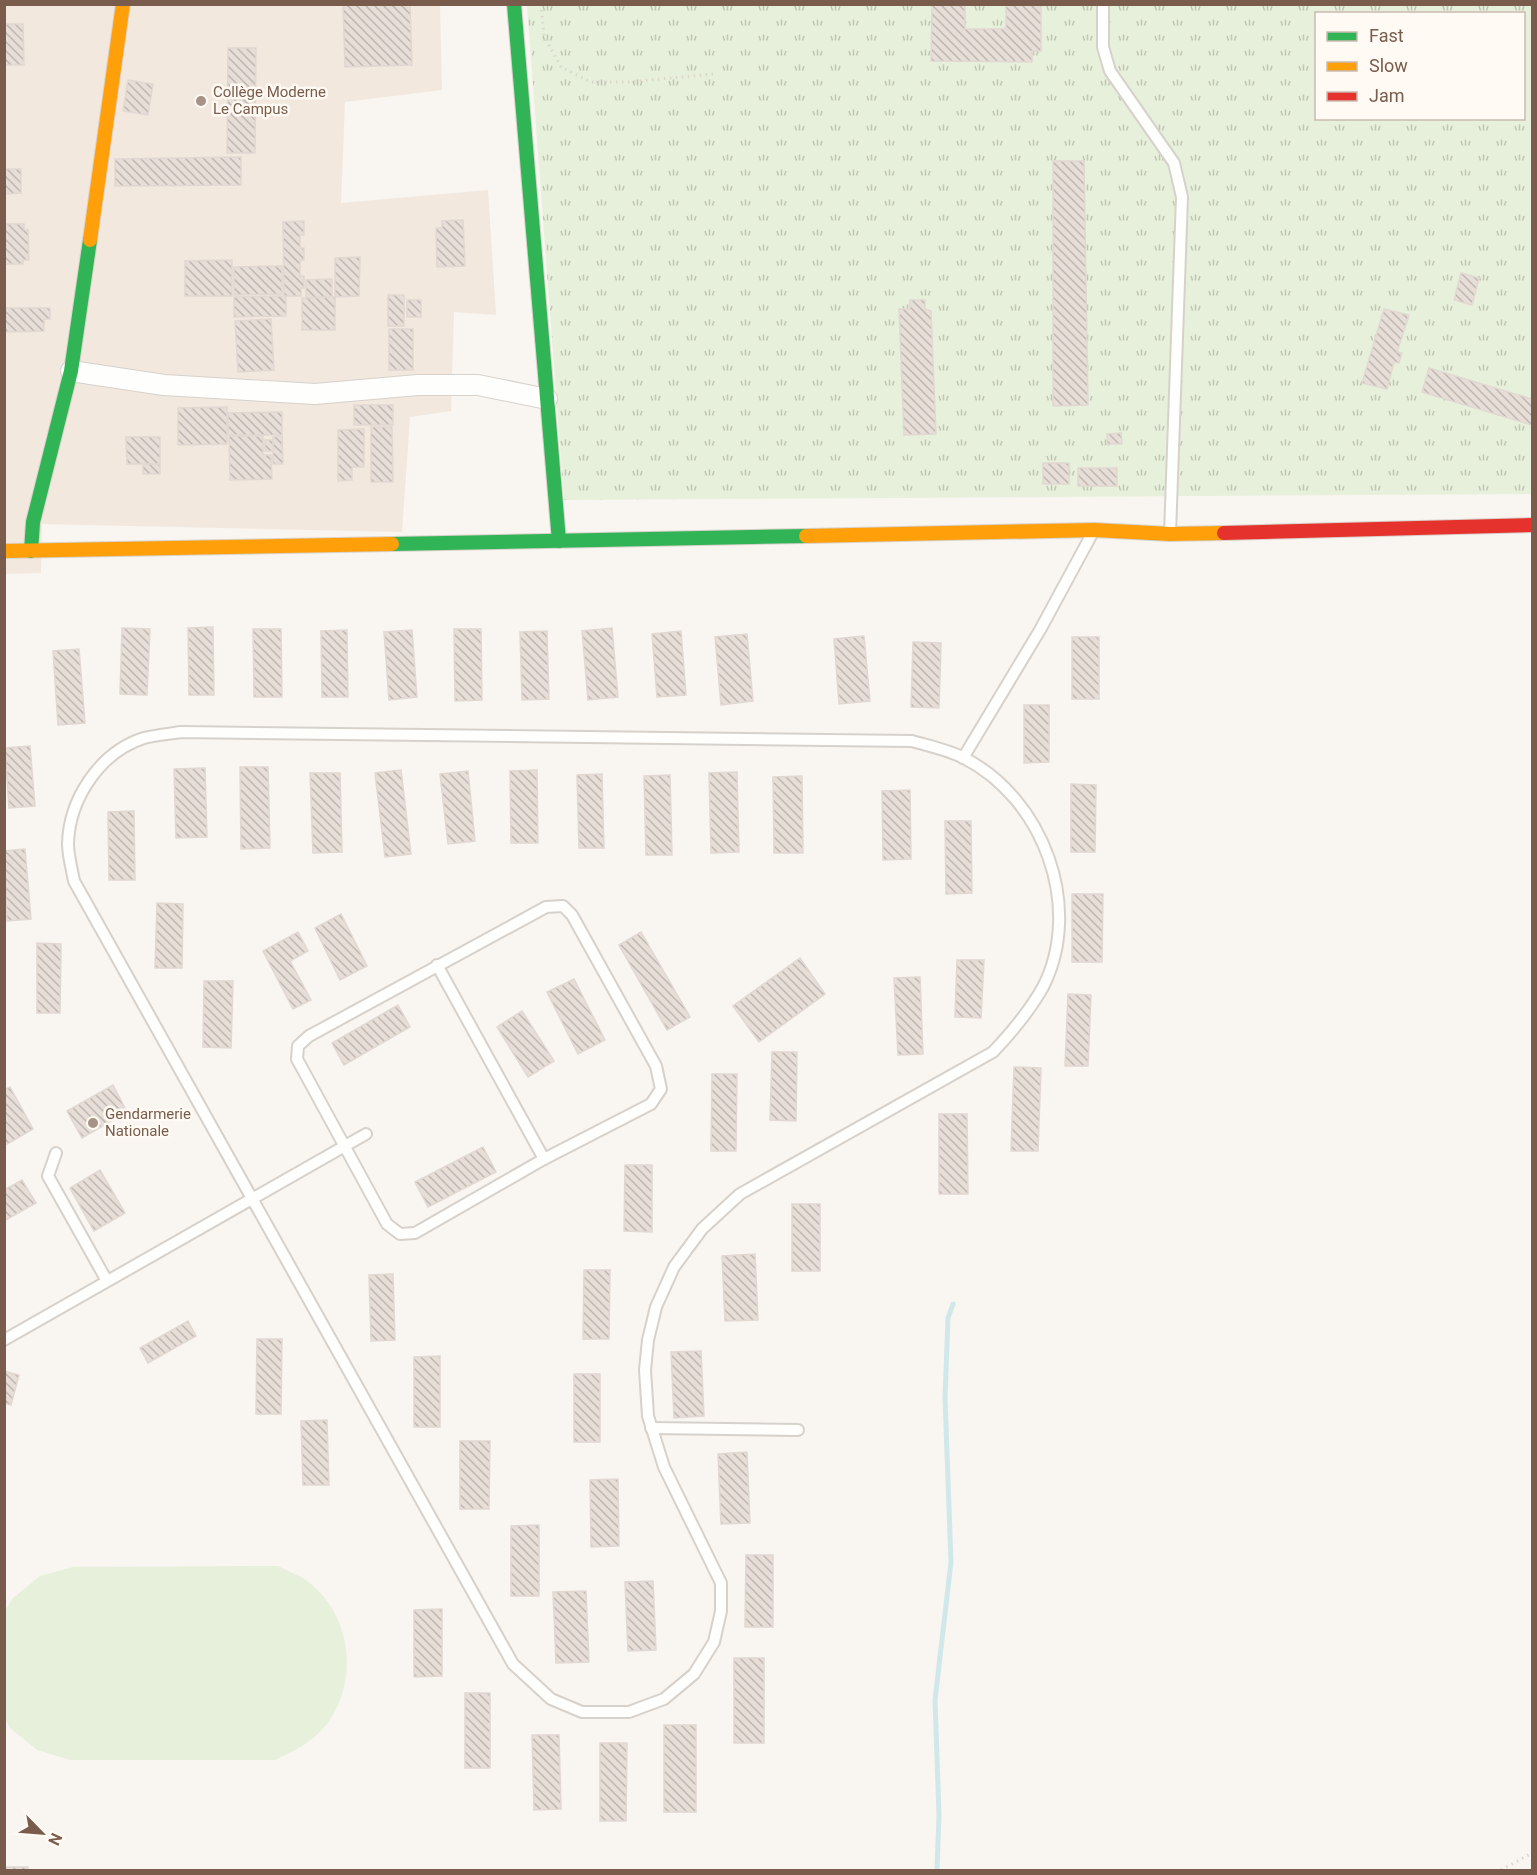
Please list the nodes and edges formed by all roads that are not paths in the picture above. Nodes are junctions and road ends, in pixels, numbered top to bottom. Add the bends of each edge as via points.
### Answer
1 (123, 4) edge
2 (514, 4) edge
3 (1103, 4) edge
4 (71, 371) junction
5 (547, 399) junction
6 (1533, 525) edge
7 (1094, 530) junction
8 (1170, 534) junction
9 (559, 541) junction
10 (4, 551) edge
11 (31, 551) junction
12 (963, 758) junction
13 (438, 965) junction
14 (366, 1134) dead end
15 (343, 1147) junction
16 (56, 1153) dead end
17 (544, 1159) junction
18 (251, 1198) junction
19 (107, 1281) junction
20 (4, 1340) edge
21 (651, 1428) junction
22 (798, 1430) dead end

1 - 4 street
2 - 5 street
3 - 8 lane via 1103,47 1110,71 1174,164 1182,197
4 - 5 street via 164,385 315,394 418,385 478,385
4 - 11 street via 33,522
5 - 9 street
6 - 8 street
7 - 8 street
7 - 9 street
7 - 12 lane
9 - 11 street
10 - 11 street
12 - 18 lane via 912,741 181,732 143,739 110,757 93,775 71,819 68,846 74,881
12 - 21 lane via 1010,792 1036,827 1050,860 1059,907 1055,950 1044,985 1022,1022 993,1052 740,1194 702,1229 674,1267 656,1307 645,1370
13 - 15 lane via 309,1036 298,1047 297,1059
13 - 17 lane
13 - 17 lane via 546,907 563,906 572,915 656,1065 661,1089 651,1104
14 - 15 lane
15 - 17 lane via 387,1224 400,1234 415,1233
15 - 18 lane
16 - 19 lane via 48,1176
18 - 19 lane
18 - 21 lane via 513,1664 551,1699 582,1712 628,1712 664,1699 694,1674 714,1642 721,1583 664,1467
19 - 20 lane
21 - 22 lane

